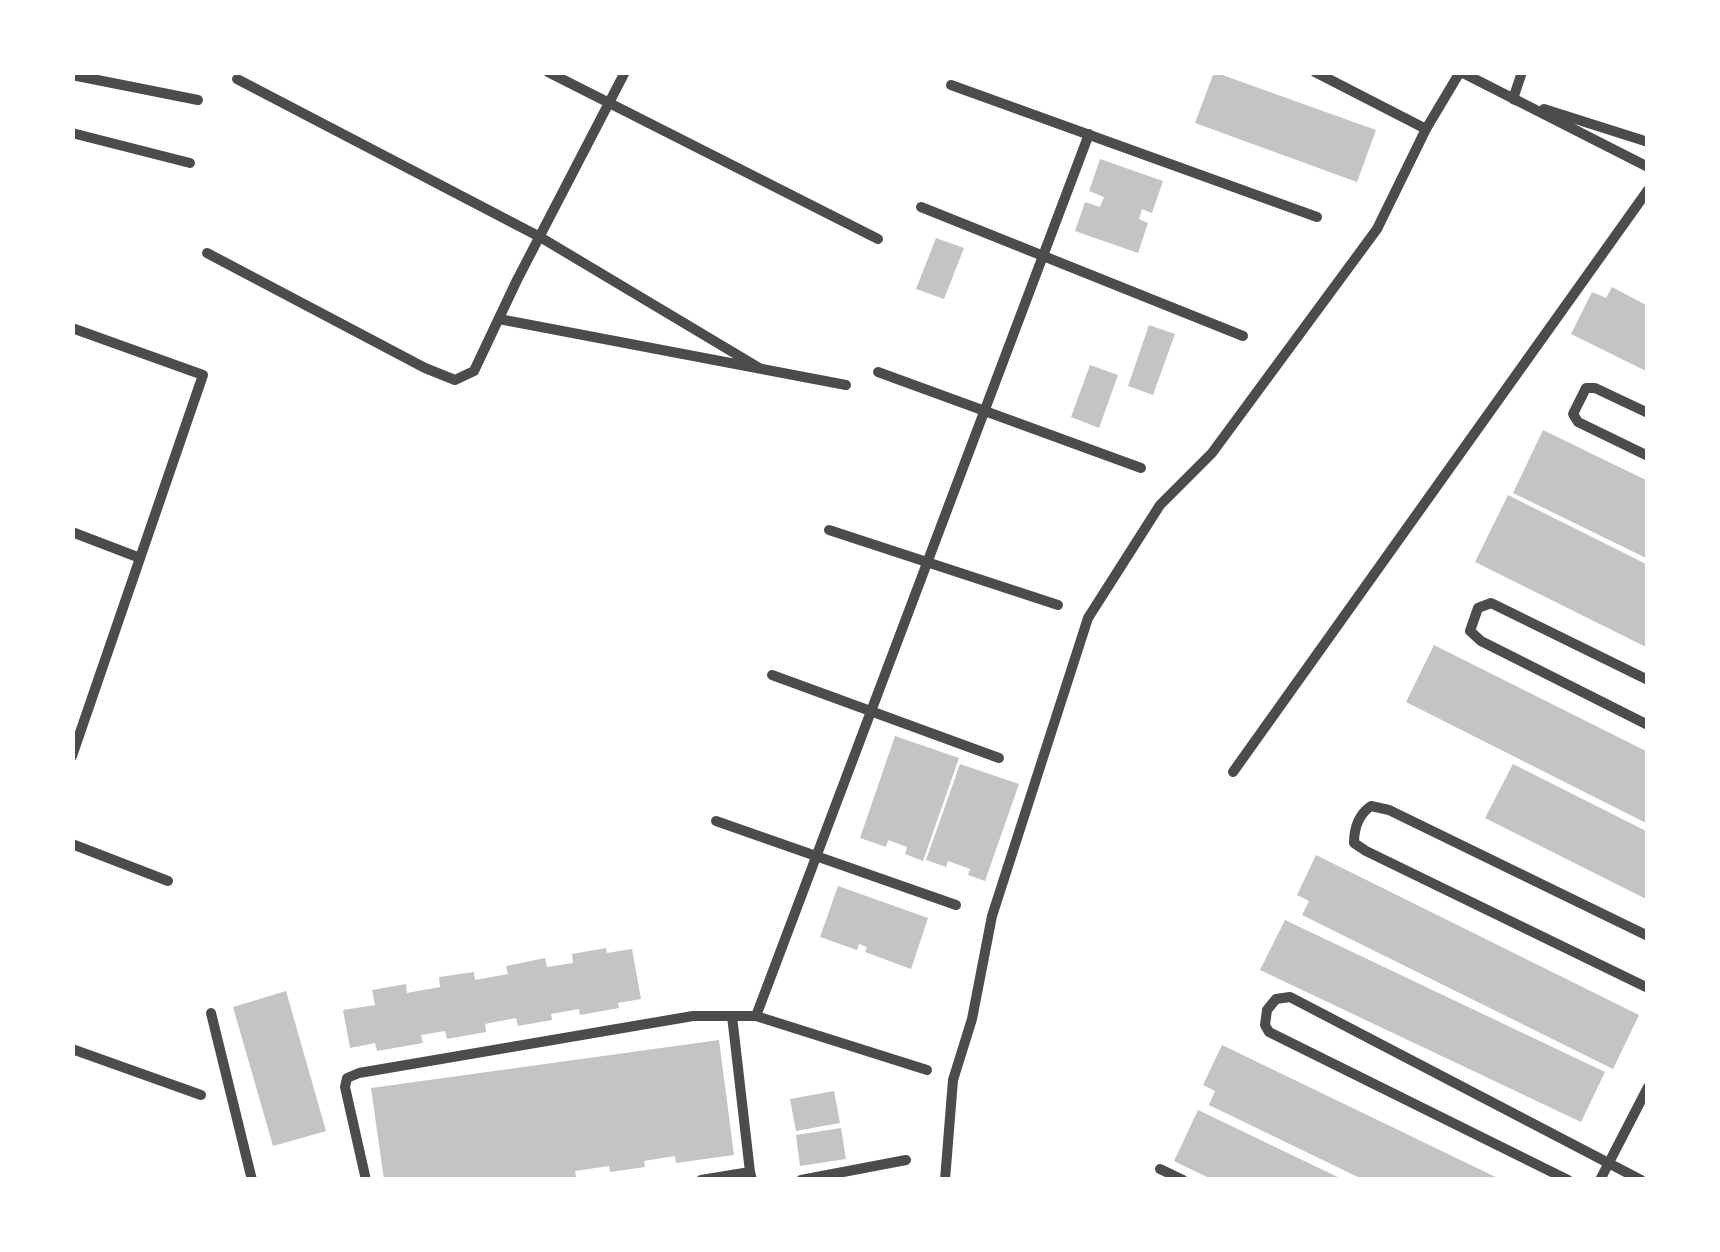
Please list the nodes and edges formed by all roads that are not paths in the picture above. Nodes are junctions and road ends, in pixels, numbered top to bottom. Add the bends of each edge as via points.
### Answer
1 (548, 72) edge
2 (626, 72) edge
3 (1316, 72) edge
4 (1460, 72) edge
5 (1522, 72) edge
6 (72, 75) edge
7 (237, 79) dead end
8 (952, 85) dead end
9 (1513, 99) junction
10 (198, 100) dead end
11 (610, 103) junction
12 (1426, 129) junction
13 (72, 133) edge
14 (1089, 134) junction
15 (1648, 142) edge
16 (190, 164) dead end
17 (1648, 167) edge
18 (1648, 190) edge
19 (921, 207) dead end
20 (1317, 217) dead end
21 (540, 237) junction
22 (878, 239) dead end
23 (207, 253) dead end
24 (1043, 256) junction
25 (499, 319) junction
26 (72, 328) edge
27 (1243, 336) dead end
28 (760, 369) junction
29 (878, 372) dead end
30 (846, 385) dead end
31 (984, 412) junction
32 (1648, 413) edge
33 (1648, 456) edge
34 (1141, 468) dead end
35 (829, 530) dead end
36 (72, 532) edge
37 (140, 558) junction
38 (927, 562) junction
39 (1058, 605) dead end
40 (772, 675) dead end
41 (1648, 680) edge
42 (870, 711) junction
43 (1648, 725) edge
44 (75, 738) edge
45 (72, 756) edge
46 (999, 758) dead end
47 (1233, 772) dead end
48 (716, 821) dead end
49 (72, 844) edge
50 (816, 854) junction
51 (168, 881) dead end
52 (956, 905) dead end
53 (1648, 936) edge
54 (1648, 988) edge
55 (210, 1013) dead end
56 (732, 1016) junction
57 (756, 1016) junction
58 (72, 1049) edge
59 (927, 1070) dead end
60 (1648, 1086) edge
61 (201, 1095) dead end
62 (906, 1160) dead end
63 (1608, 1164) junction
64 (1160, 1169) dead end
65 (751, 1176) edge
66 (252, 1180) edge
67 (366, 1180) edge
68 (701, 1180) edge
69 (802, 1180) edge
70 (945, 1180) edge
71 (1183, 1180) edge
72 (1568, 1180) edge
73 (1600, 1180) edge
74 (1641, 1180) edge

1 - 11 street
2 - 11 street
3 - 12 street
4 - 9 street
4 - 12 street
5 - 9 street
6 - 10 street
7 - 21 street
8 - 14 street
9 - 15 street
9 - 17 street
11 - 21 street
11 - 22 street
12 - 70 street via 1377,228 1212,453 1160,505 1088,618 992,916 952,1080
13 - 16 street
14 - 20 street
14 - 24 street
18 - 47 street
19 - 24 street
21 - 25 street
21 - 28 street
23 - 25 street via 455,380 474,371
24 - 27 street
24 - 31 street
25 - 28 street
26 - 37 street via 203,375
28 - 30 street
29 - 31 street
31 - 34 street
31 - 38 street
32 - 33 street via 1586,388 1573,414
35 - 38 street
36 - 37 street
37 - 44 street
38 - 39 street
38 - 42 street
40 - 42 street
41 - 43 street via 1491,603 1478,608 1473,620 1470,631 1481,641
42 - 46 street
42 - 50 street
44 - 45 street
48 - 50 street
49 - 51 street
50 - 52 street
50 - 57 street
53 - 54 street via 1389,810 1371,806 1354,832 1354,844 1366,852
55 - 66 street
56 - 57 street
56 - 65 street
56 - 67 street via 693,1016 347,1078
57 - 59 street
58 - 61 street
60 - 63 street
62 - 69 street
63 - 72 street via 1290,997 1276,999 1268,1010 1269,1032
63 - 73 street
63 - 74 street
64 - 71 street
65 - 68 street

